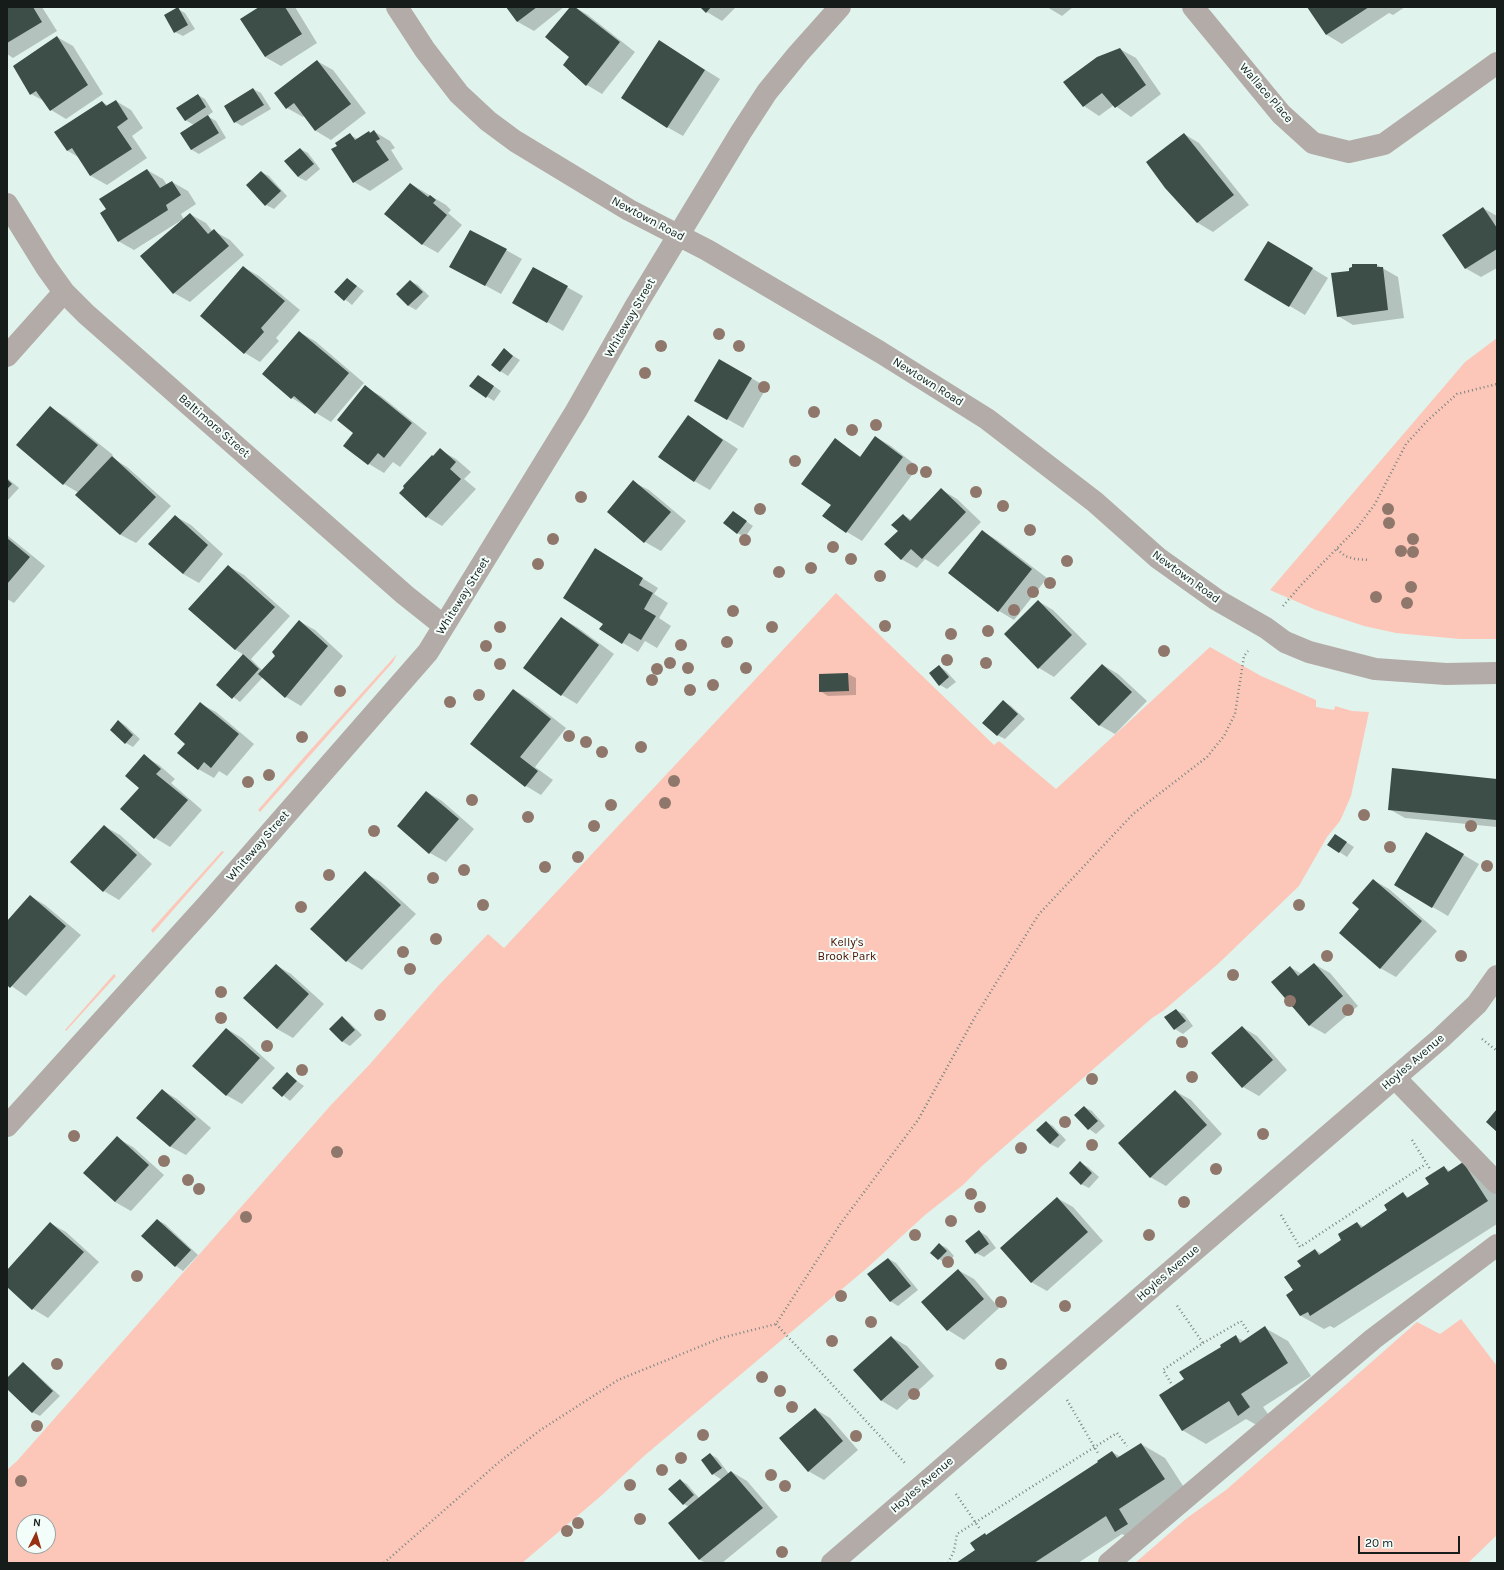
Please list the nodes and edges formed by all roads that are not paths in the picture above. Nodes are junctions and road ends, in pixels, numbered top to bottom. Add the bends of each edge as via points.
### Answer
1 (397, 7) edge
2 (840, 7) edge
3 (1193, 7) edge
4 (1497, 63) edge
5 (7, 204) edge
6 (678, 235) junction
7 (64, 292) junction
8 (7, 356) edge
9 (444, 626) junction
10 (1497, 673) edge
11 (1497, 976) edge
12 (1395, 1078) junction
13 (7, 1126) edge
14 (1497, 1183) edge
15 (1497, 1245) edge
16 (832, 1563) edge
17 (1109, 1563) edge

1 - 6 street, Newtown Road via 425,50 459,94 488,121 555,166 629,210
2 - 6 street, Whiteway Street via 767,92
3 - 4 street, Wallace Place via 1281,114 1313,143 1349,152 1384,144
5 - 7 street, Baltimore Street
6 - 9 street, Whiteway Street via 573,416
6 - 10 street, Newtown Road via 880,352 987,419 1094,502 1158,558 1217,600 1285,642 1309,652 1375,668 1446,674
7 - 8 street
7 - 9 street, Baltimore Street via 86,314
9 - 13 street, Whiteway Street via 428,652 397,688 207,905
11 - 12 street, Hoyles Avenue via 1477,1004 1455,1026
12 - 14 street
12 - 16 street, Hoyles Avenue
15 - 17 street via 1373,1339

